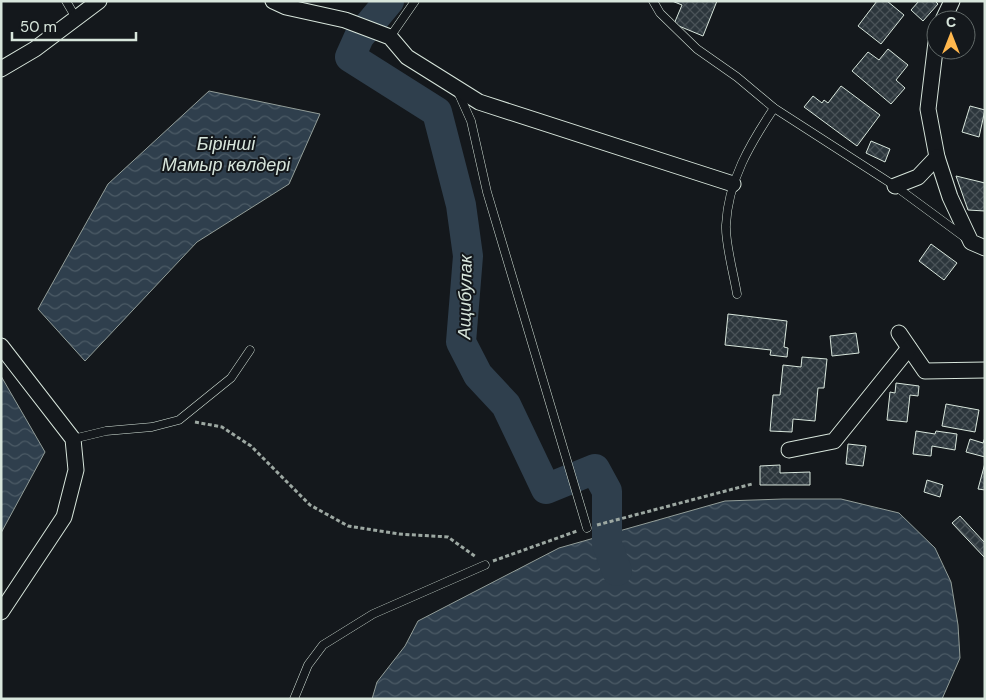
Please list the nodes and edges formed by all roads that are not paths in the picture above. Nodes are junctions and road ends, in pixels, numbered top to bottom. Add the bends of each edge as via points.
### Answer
1 (66, 1) edge
2 (99, 1) edge
3 (273, 1) edge
4 (415, 1) edge
5 (653, 1) edge
6 (76, 18) junction
7 (390, 37) junction
8 (934, 60) edge
9 (1, 69) edge
10 (457, 90) junction
11 (774, 108) junction
12 (936, 157) junction
13 (733, 184) junction
14 (895, 186) junction
15 (971, 242) junction
16 (985, 248) edge
17 (737, 294) dead end
18 (898, 333) dead end
19 (1, 346) edge
20 (909, 348) junction
21 (250, 350) dead end
22 (985, 370) edge
23 (73, 439) junction
24 (789, 450) dead end
25 (587, 528) road end
26 (485, 565) road end
27 (1, 612) edge
28 (294, 699) edge

1 - 6 lane
2 - 6 street
3 - 7 street via 286,8 345,20
4 - 7 lane
5 - 11 lane via 660,14 697,49 737,76
6 - 9 street via 35,49
7 - 10 street via 407,57
8 - 12 street via 928,109
10 - 13 street via 479,102
10 - 25 lane via 471,121 487,192
11 - 13 lane via 749,146
11 - 14 lane
12 - 14 street via 918,177
12 - 15 street via 950,198
13 - 17 lane via 725,226
14 - 15 lane
15 - 16 street
18 - 20 street
19 - 23 street
20 - 22 street via 925,371
20 - 24 street via 834,441
21 - 23 lane via 231,378 180,420 152,427 106,430
23 - 27 street via 76,470 64,517
26 - 28 lane via 372,614 323,645 308,665

